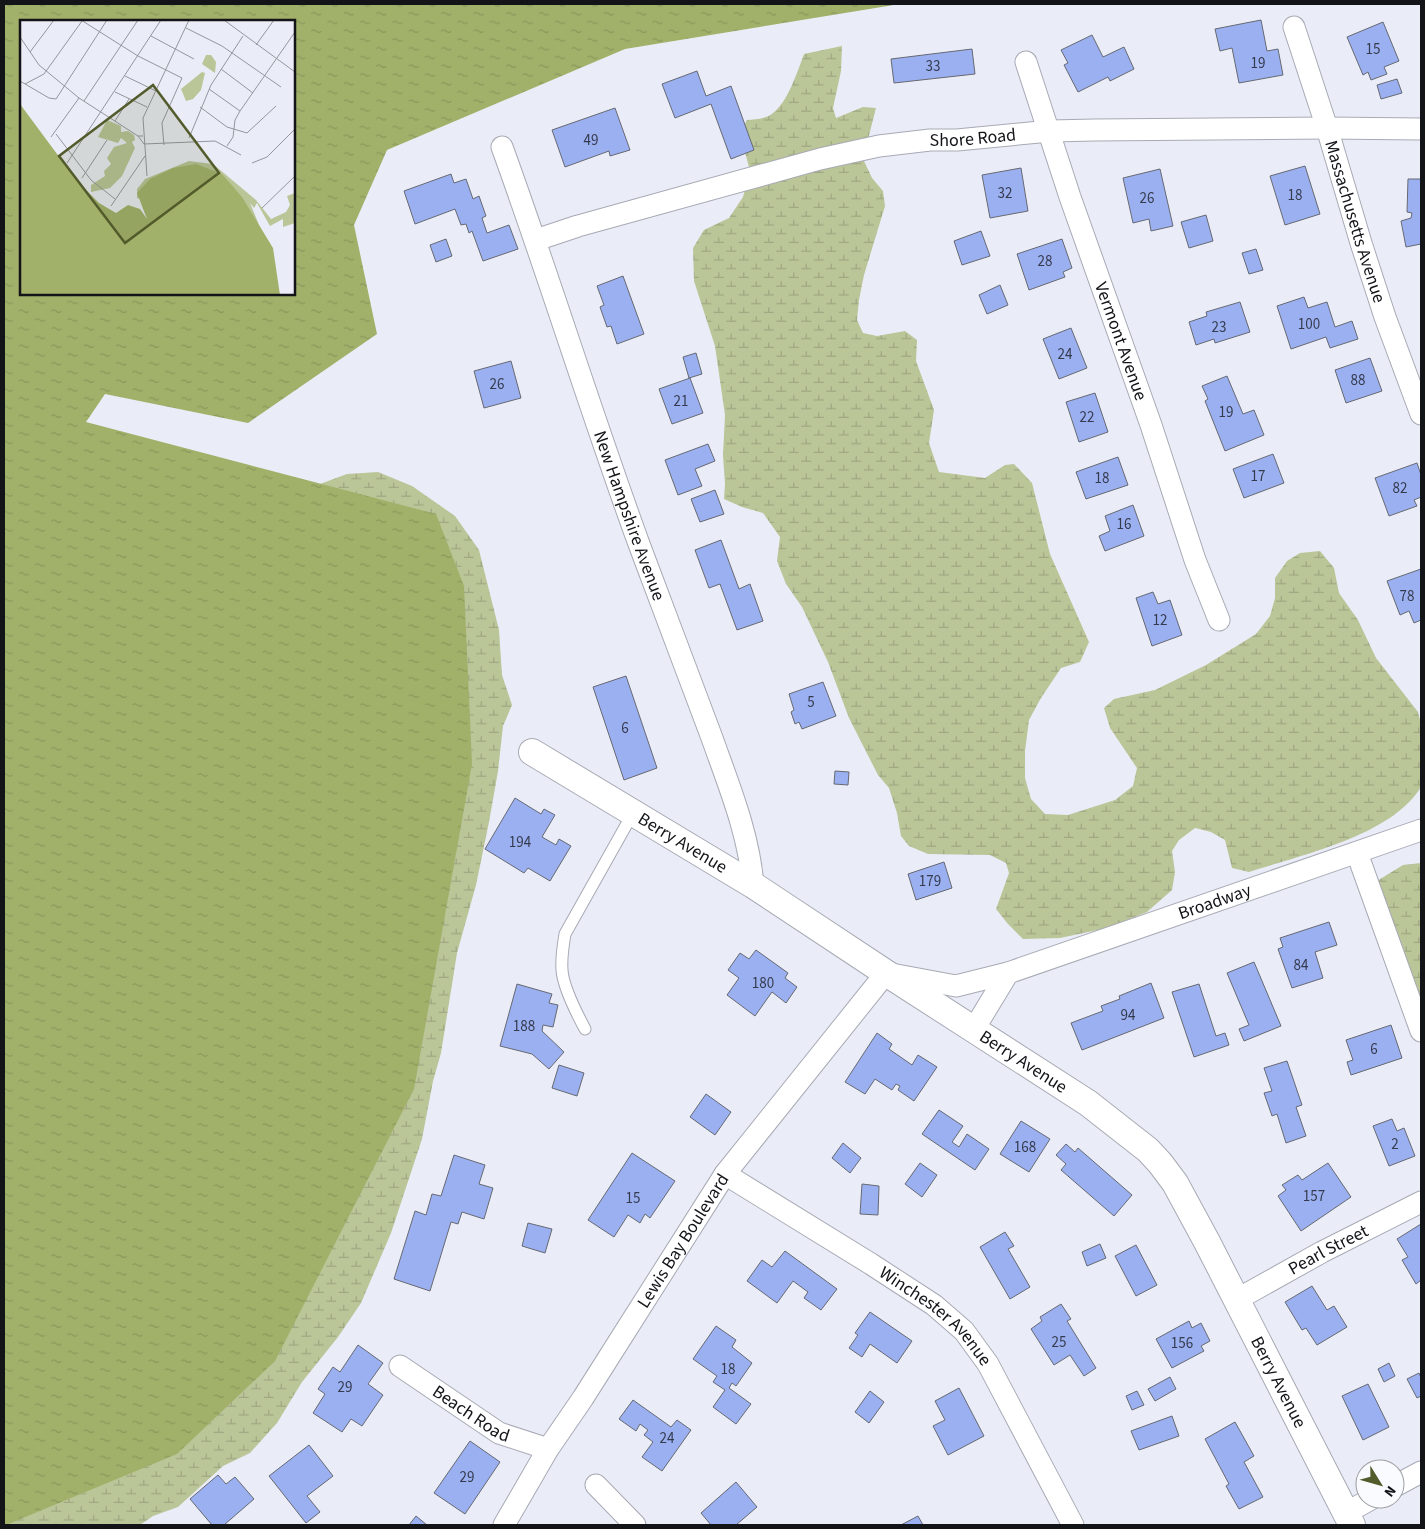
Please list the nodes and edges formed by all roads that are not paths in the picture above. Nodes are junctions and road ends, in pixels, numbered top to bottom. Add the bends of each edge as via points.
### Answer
1 (1294, 27) dead end
2 (1026, 62) dead end
3 (1327, 128) junction
4 (1421, 129) edge
5 (1050, 131) junction
6 (502, 147) dead end
7 (536, 240) junction
8 (1421, 414) edge
9 (1219, 620) dead end
10 (532, 752) dead end
11 (633, 813) junction
12 (1421, 830) edge
13 (1357, 853) junction
14 (753, 885) junction
15 (886, 974) junction
16 (1008, 974) junction
17 (584, 1029) dead end
18 (974, 1029) junction
19 (1421, 1031) edge
20 (725, 1174) junction
21 (1421, 1202) edge
22 (1236, 1300) junction
23 (400, 1366) dead end
24 (548, 1449) junction
25 (1421, 1472) edge
26 (1405, 1481) edge
27 (596, 1485) dead end
28 (1360, 1509) edge
29 (1349, 1519) edge
30 (504, 1525) edge
31 (635, 1525) edge
32 (1073, 1525) edge

1 - 3 street, Massachusetts Avenue
2 - 5 street, Vermont Avenue
3 - 4 street, Shore Road
3 - 5 street, Shore Road
3 - 8 street, Massachusetts Avenue via 1385,317
5 - 7 street, Shore Road via 930,140 828,157
5 - 9 street, Vermont Avenue via 1195,560
6 - 7 street, New Hampshire Avenue
7 - 14 street, New Hampshire Avenue via 622,495 739,814 752,862
10 - 11 street, Berry Avenue
11 - 14 street, Berry Avenue
11 - 17 lane via 565,934 562,972
12 - 13 street, Broadway
13 - 16 street, Broadway
13 - 19 street
14 - 15 street, Berry Avenue
15 - 16 street, Broadway via 956,986
15 - 18 street, Berry Avenue
15 - 20 street, Lewis Bay Boulevard
16 - 18 street
18 - 22 street, Berry Avenue via 1088,1103 1148,1150 1175,1183
20 - 24 street, Lewis Bay Boulevard
20 - 32 street, Winchester Avenue via 934,1305 964,1331 988,1364
21 - 22 street, Pearl Street
22 - 29 street, Berry Avenue
23 - 24 street, Beach Road via 499,1434
24 - 30 street, Lewis Bay Boulevard
25 - 26 street
27 - 31 street
28 - 29 street

